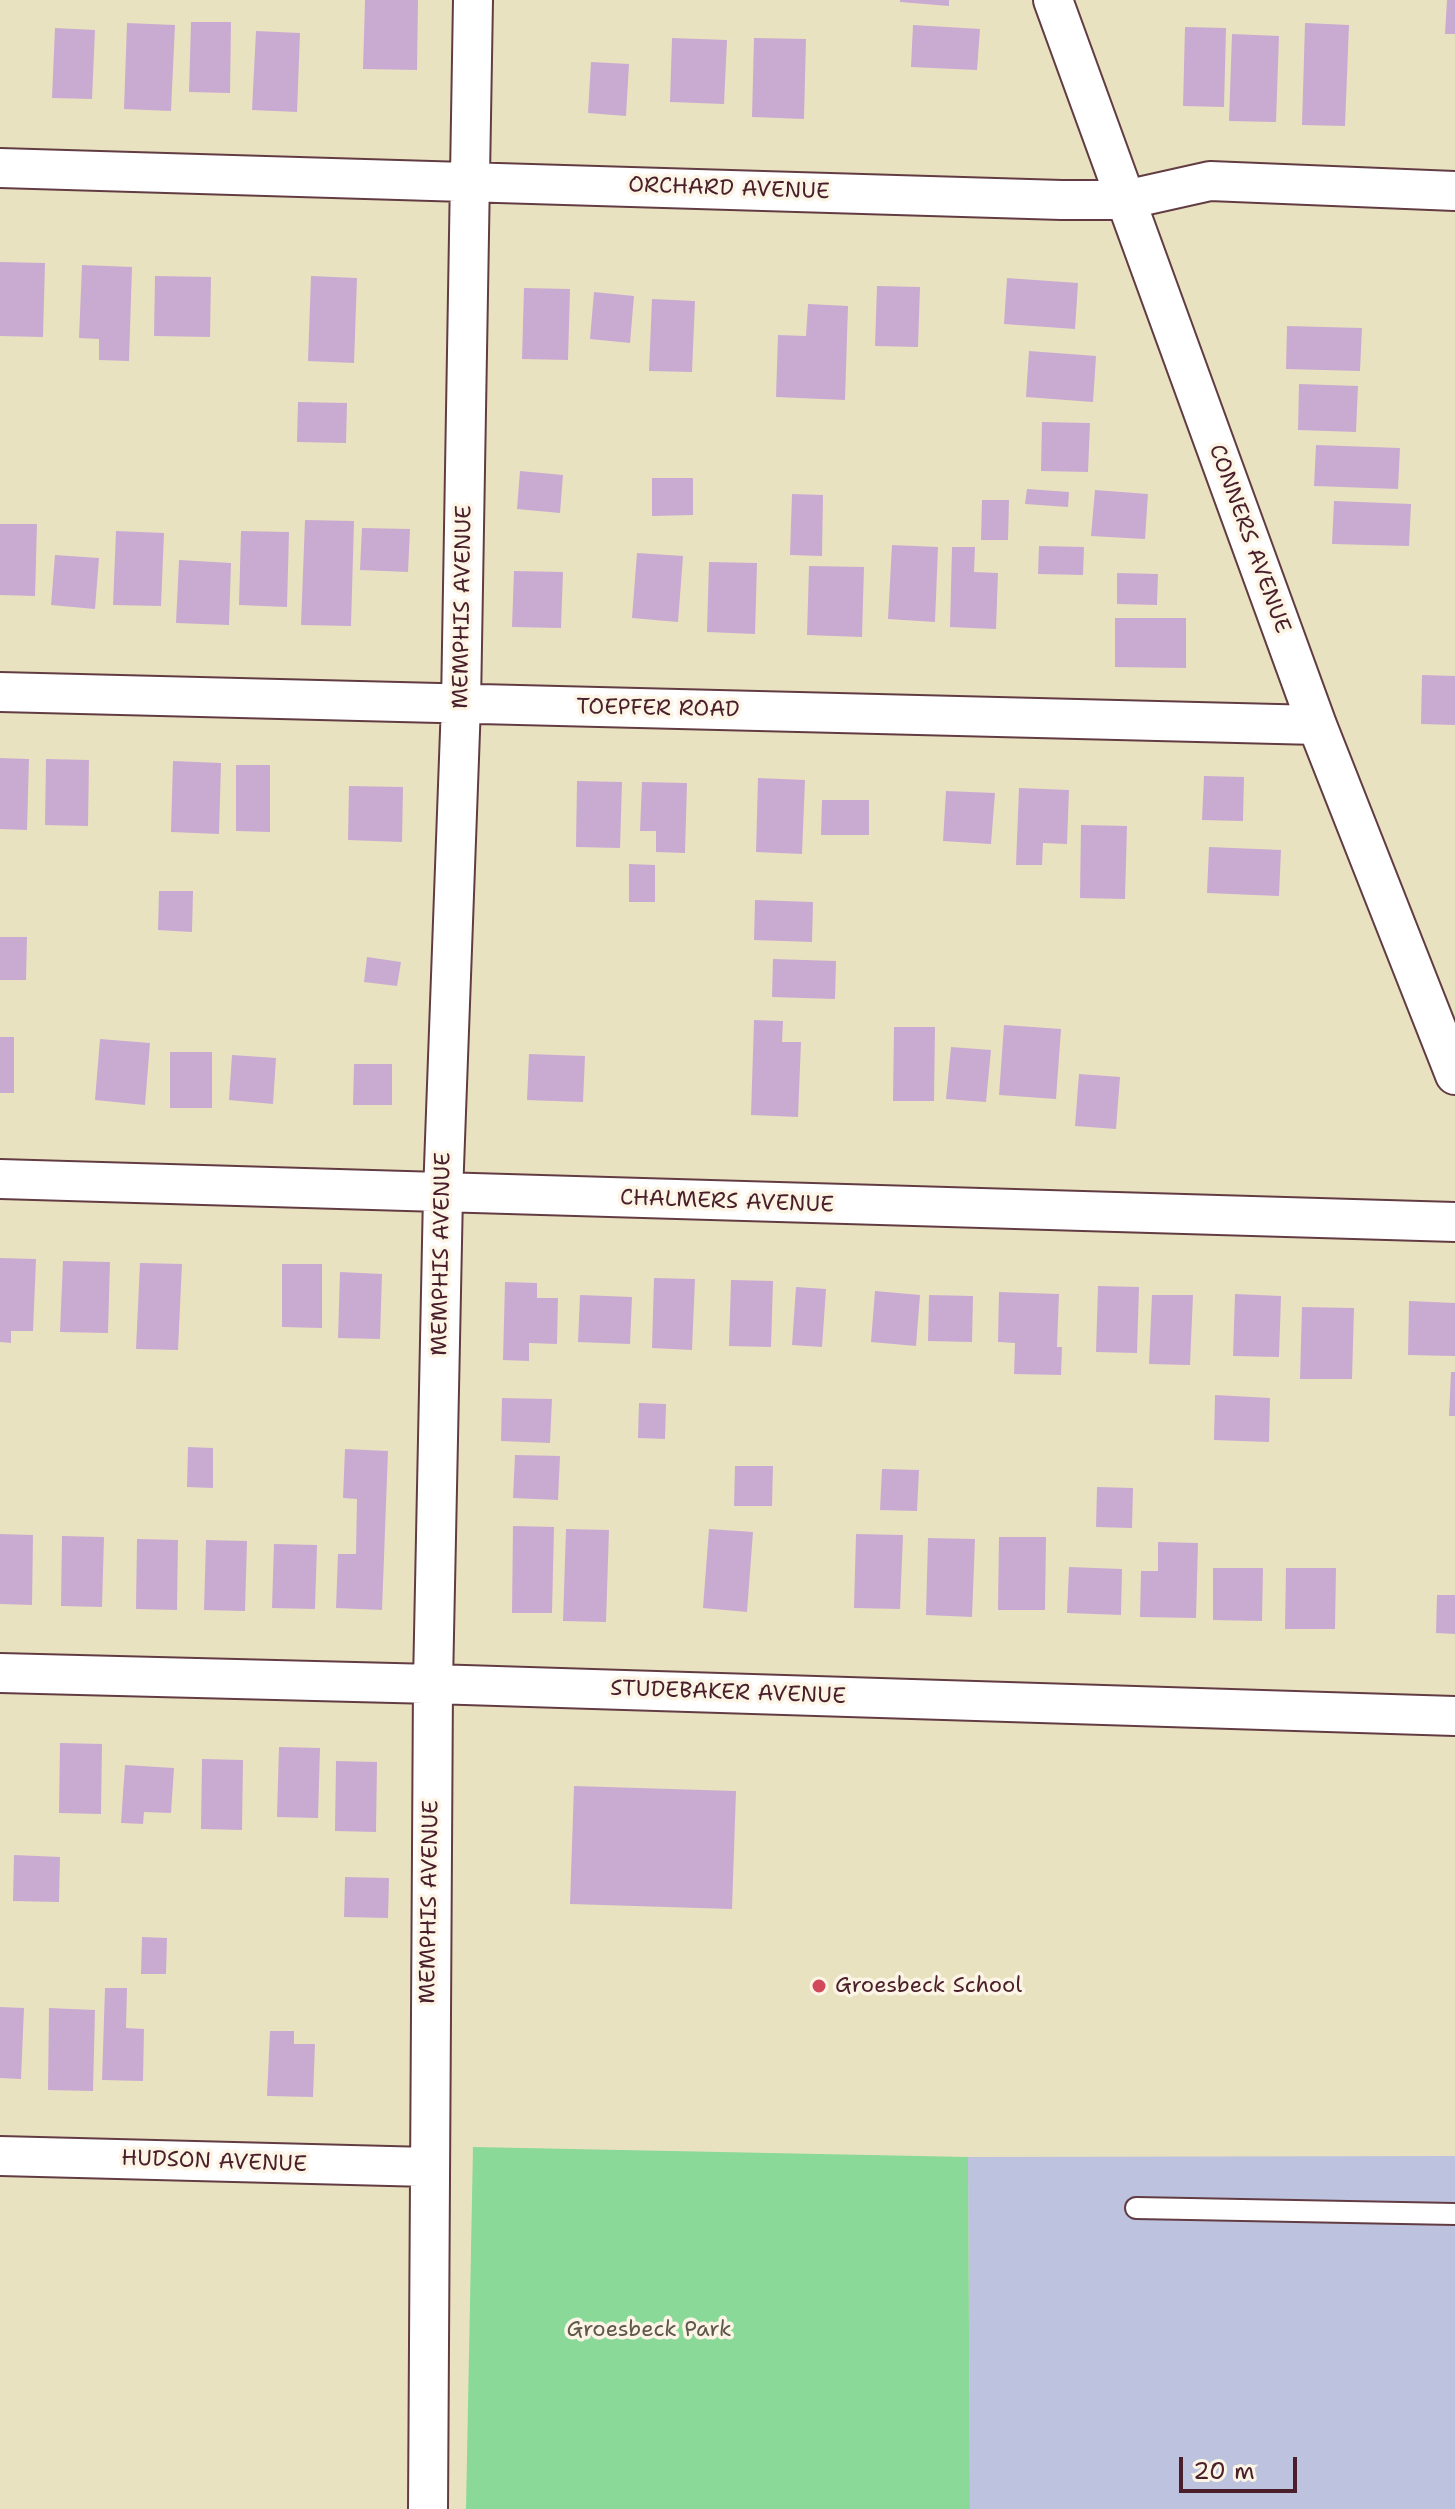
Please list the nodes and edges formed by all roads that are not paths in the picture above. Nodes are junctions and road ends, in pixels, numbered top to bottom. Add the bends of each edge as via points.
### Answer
1 (473, 0) edge
2 (1053, 0) edge
3 (0, 168) edge
4 (471, 180) junction
5 (1455, 191) edge
6 (1125, 200) junction
7 (0, 692) edge
8 (461, 704) junction
9 (1317, 725) junction
10 (1455, 1075) edge
11 (0, 1179) edge
12 (443, 1194) junction
13 (1455, 1222) edge
14 (0, 1673) edge
15 (433, 1684) junction
16 (1455, 1716) edge
17 (0, 2156) edge
18 (428, 2167) junction
19 (1136, 2208) dead end
20 (1455, 2214) edge
21 (428, 2509) edge

1 - 4 street, MEMPHIS AVENUE
2 - 6 street, CONNERS AVENUE
3 - 4 street, ORCHARD AVENUE
4 - 6 street, ORCHARD AVENUE
4 - 8 street, MEMPHIS AVENUE
5 - 6 street, ORCHARD AVENUE via 1210,181
6 - 9 street, CONNERS AVENUE
7 - 8 street, TOEPFER ROAD
8 - 9 street, TOEPFER ROAD
8 - 12 street, MEMPHIS AVENUE
9 - 10 street, CONNERS AVENUE
11 - 12 street, CHALMERS AVENUE
12 - 13 street, CHALMERS AVENUE
12 - 15 street, MEMPHIS AVENUE
14 - 15 street, STUDEBAKER AVENUE
15 - 16 street, STUDEBAKER AVENUE
15 - 18 street, MEMPHIS AVENUE
17 - 18 street, HUDSON AVENUE
18 - 21 street, MEMPHIS AVENUE
19 - 20 lane

